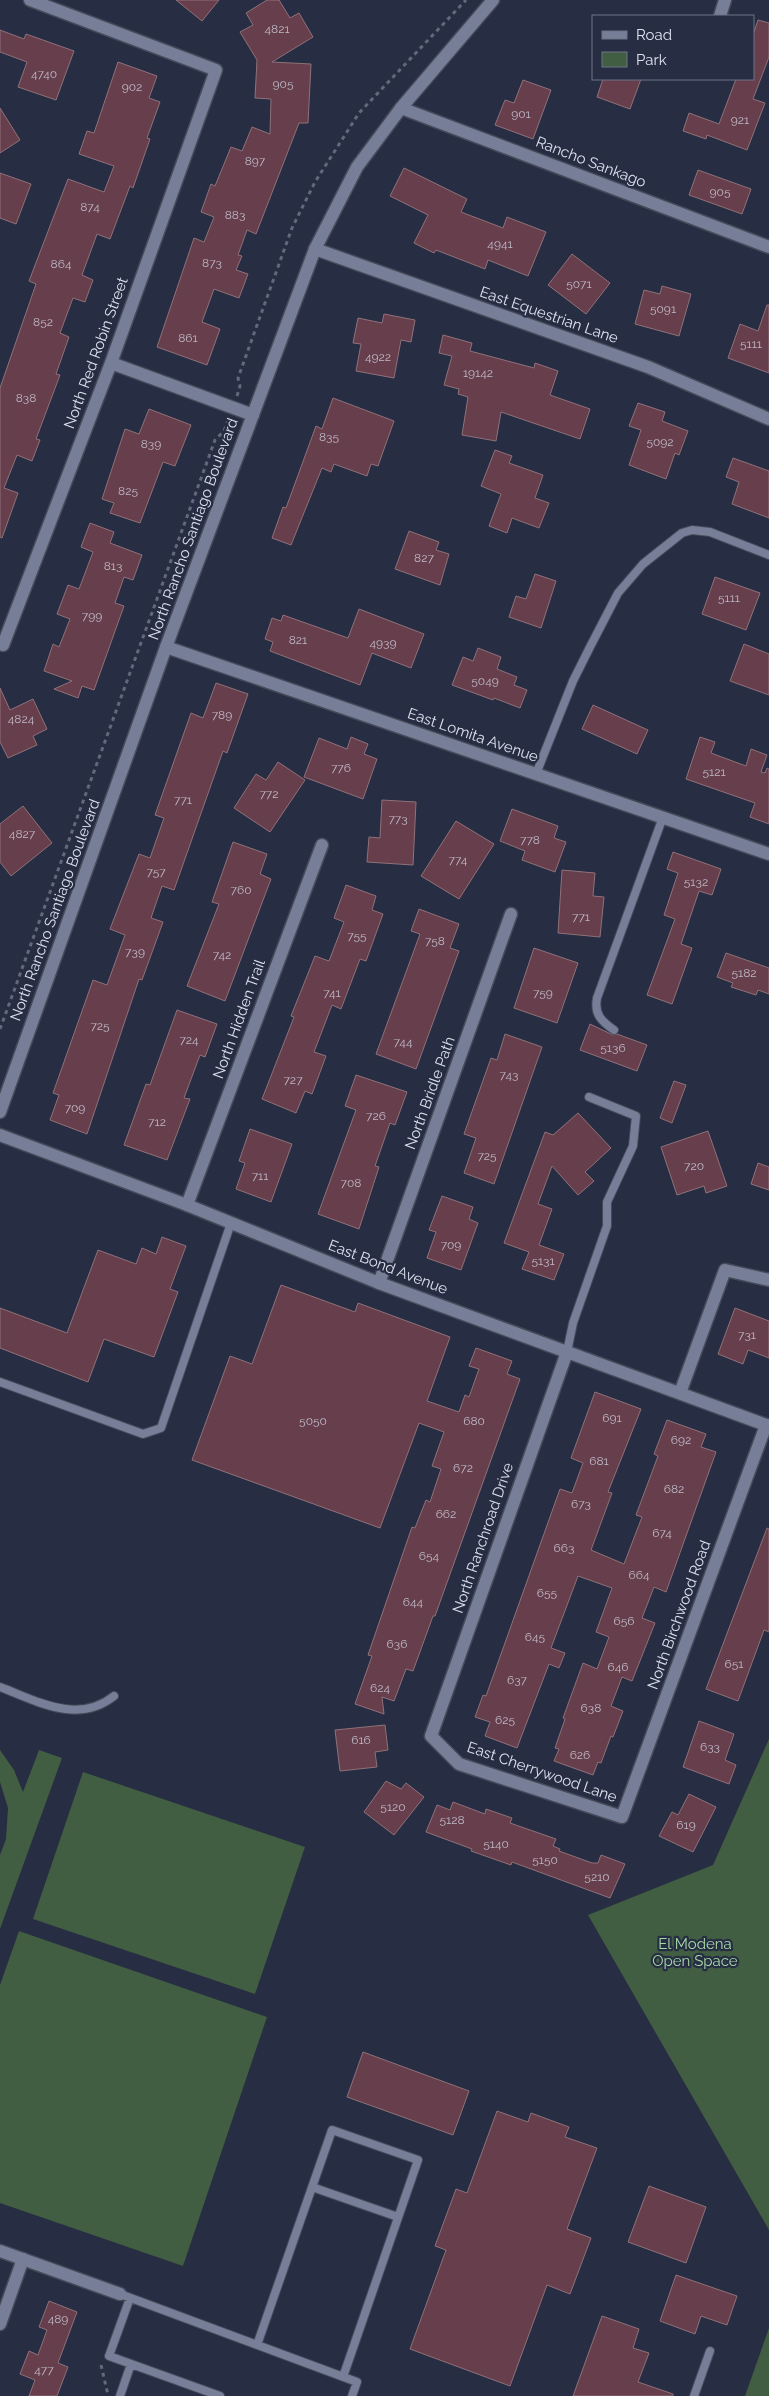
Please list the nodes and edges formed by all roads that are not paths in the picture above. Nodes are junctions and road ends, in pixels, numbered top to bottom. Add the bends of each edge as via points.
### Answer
1 (30, 0) edge
2 (493, 0) edge
3 (725, 0) edge
4 (720, 15) edge
5 (400, 108) junction
6 (769, 247) edge
7 (315, 249) junction
8 (111, 363) junction
9 (253, 415) junction
10 (769, 419) edge
11 (769, 555) edge
12 (2, 645) edge
13 (166, 647) junction
14 (536, 774) junction
15 (663, 817) junction
16 (322, 845) dead end
17 (769, 854) edge
18 (511, 914) dead end
19 (614, 1030) dead end
20 (589, 1097) dead end
21 (0, 1112) edge
22 (0, 1135) edge
23 (187, 1205) junction
24 (231, 1223) junction
25 (769, 1280) edge
26 (380, 1282) junction
27 (567, 1352) junction
28 (0, 1382) edge
29 (680, 1393) junction
30 (766, 1425) joint
31 (0, 1687) edge
32 (114, 1696) dead end
33 (431, 1736) joint
34 (622, 1816) joint
35 (312, 2187) junction
36 (398, 2217) junction
37 (0, 2251) edge
38 (23, 2259) junction
39 (125, 2296) junction
40 (0, 2324) edge
41 (257, 2345) junction
42 (710, 2351) dead end
43 (131, 2364) junction
44 (342, 2377) junction
45 (120, 2396) edge
46 (220, 2396) edge
47 (352, 2396) edge
48 (694, 2396) edge

1 - 8 street, North Red Robin Street via 216,70
2 - 5 street, North Rancho Santiago Boulevard
3 - 4 street
5 - 6 street, Rancho Sankago
5 - 7 street, North Rancho Santiago Boulevard via 357,167
7 - 9 street, North Rancho Santiago Boulevard
7 - 10 street, East Equestrian Lane via 648,367
8 - 9 street
8 - 12 street, North Red Robin Street
9 - 13 street, North Rancho Santiago Boulevard
11 - 14 lane via 710,532 692,530 682,533 643,564 618,593 590,647
13 - 14 street, East Lomita Avenue
13 - 21 street, North Rancho Santiago Boulevard
14 - 15 street, East Lomita Avenue
15 - 17 street, East Lomita Avenue
15 - 19 lane via 597,998 598,1015
16 - 23 street, North Hidden Trail
18 - 26 street, North Bridle Path
20 - 27 lane via 636,1116 633,1146 606,1202 607,1226 573,1323
22 - 23 street, East Bond Avenue
23 - 24 street, East Bond Avenue
24 - 26 street, East Bond Avenue
24 - 28 lane via 161,1428 144,1434
25 - 29 street via 725,1270
26 - 27 street, East Bond Avenue
27 - 29 street, East Bond Avenue
27 - 33 street, North Ranchroad Drive
29 - 30 street, East Bond Avenue
30 - 34 street, North Birchwood Road
31 - 32 lane via 53,1707 80,1711 102,1706
33 - 34 street, East Cherrywood Lane via 459,1764
35 - 36 lane
35 - 36 lane via 332,2130 418,2160
35 - 41 lane
36 - 44 lane
37 - 38 street
38 - 39 street
38 - 40 street
39 - 41 lane
39 - 43 lane via 109,2356
41 - 44 lane
42 - 48 lane
43 - 45 lane
43 - 46 lane
44 - 47 lane via 357,2382

